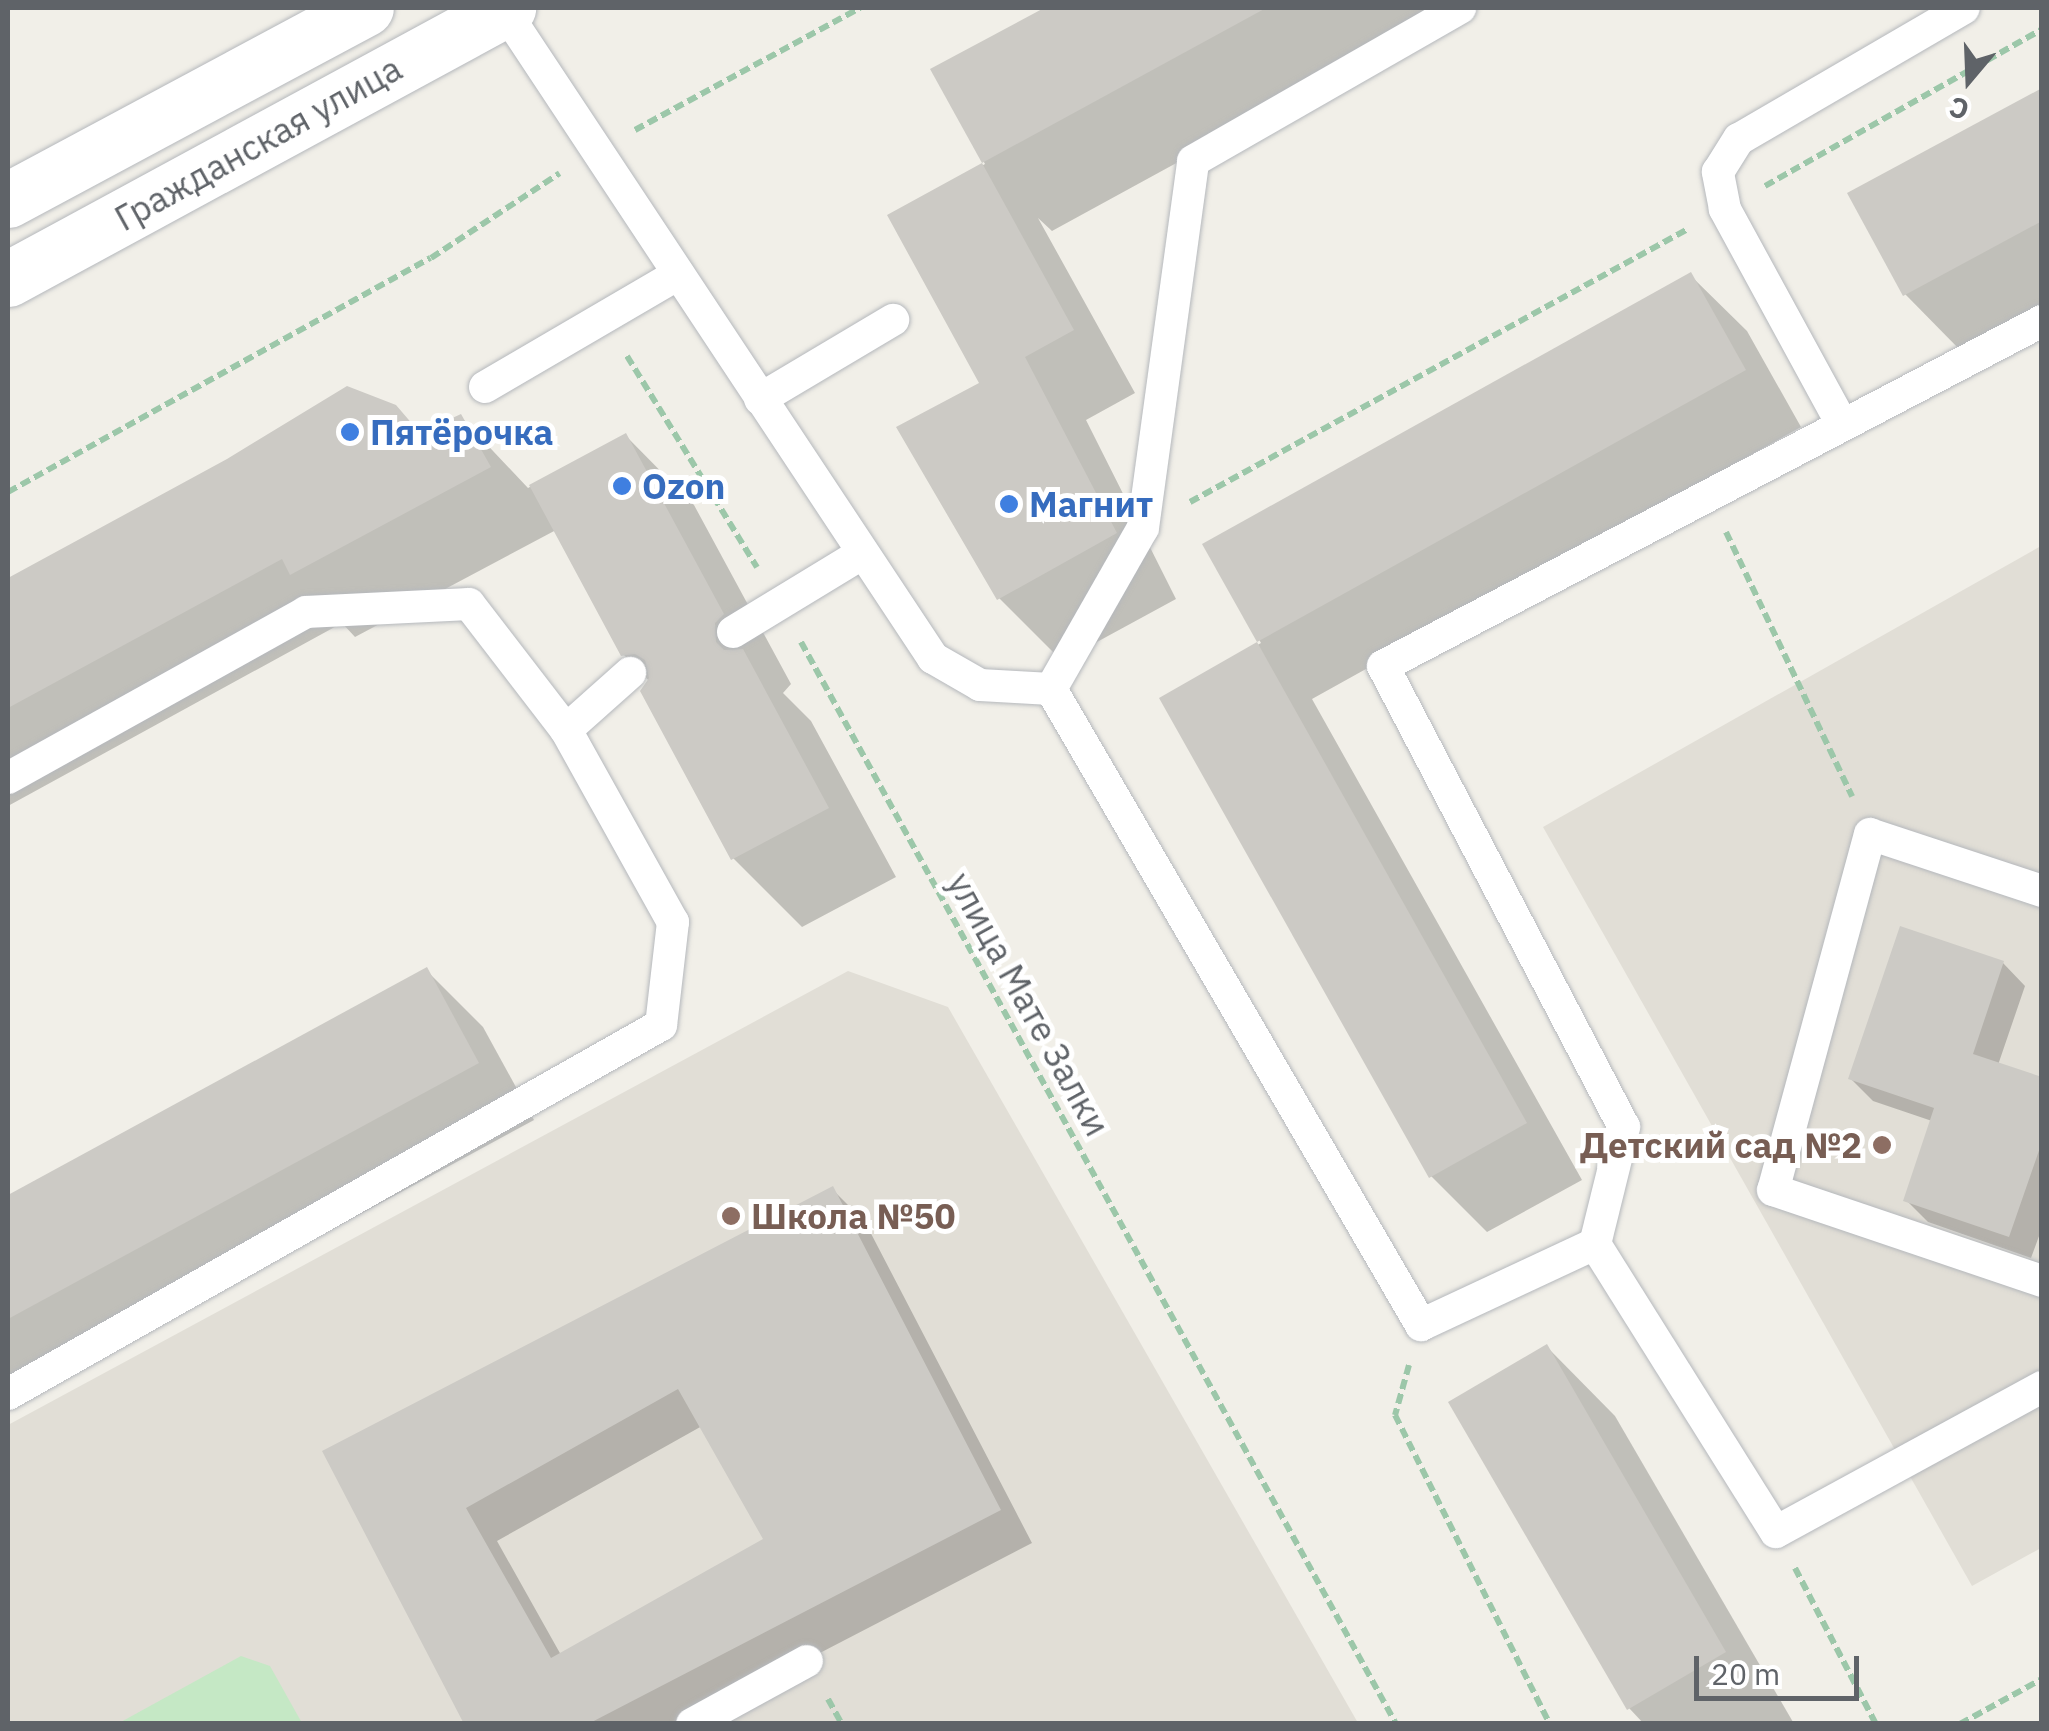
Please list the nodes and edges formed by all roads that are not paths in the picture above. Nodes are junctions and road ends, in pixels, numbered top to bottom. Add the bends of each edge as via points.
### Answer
1 (366, 8) edge
2 (506, 8) edge
3 (1460, 8) edge
4 (1964, 8) edge
5 (8, 200) edge
6 (678, 274) junction
7 (8, 279) edge
8 (893, 320) dead end
9 (2042, 321) edge
10 (485, 387) dead end
11 (760, 399) junction
12 (1842, 424) junction
13 (862, 553) junction
14 (733, 632) dead end
15 (630, 672) dead end
16 (1051, 688) junction
17 (566, 730) junction
18 (8, 778) edge
19 (2042, 892) edge
20 (1595, 1244) junction
21 (2042, 1281) edge
22 (2042, 1386) edge
23 (8, 1394) edge
24 (806, 1661) dead end
25 (692, 1724) edge

1 - 5 main road, Гражданская улица
2 - 6 lane
2 - 7 main road, Гражданская улица
3 - 16 lane via 1193,161 1143,528
4 - 12 lane via 1739,138 1718,172 1725,209
6 - 10 lane
6 - 11 lane
8 - 11 lane
9 - 12 lane
11 - 13 lane
12 - 20 lane via 1384,666 1624,1128
13 - 14 lane
13 - 16 lane via 932,658 980,684
15 - 17 lane
16 - 20 lane via 1421,1325
17 - 18 lane via 469,604 306,612
17 - 23 lane via 673,922 661,1025
19 - 21 lane via 1870,834 1773,1190
20 - 22 lane via 1776,1532
24 - 25 lane

